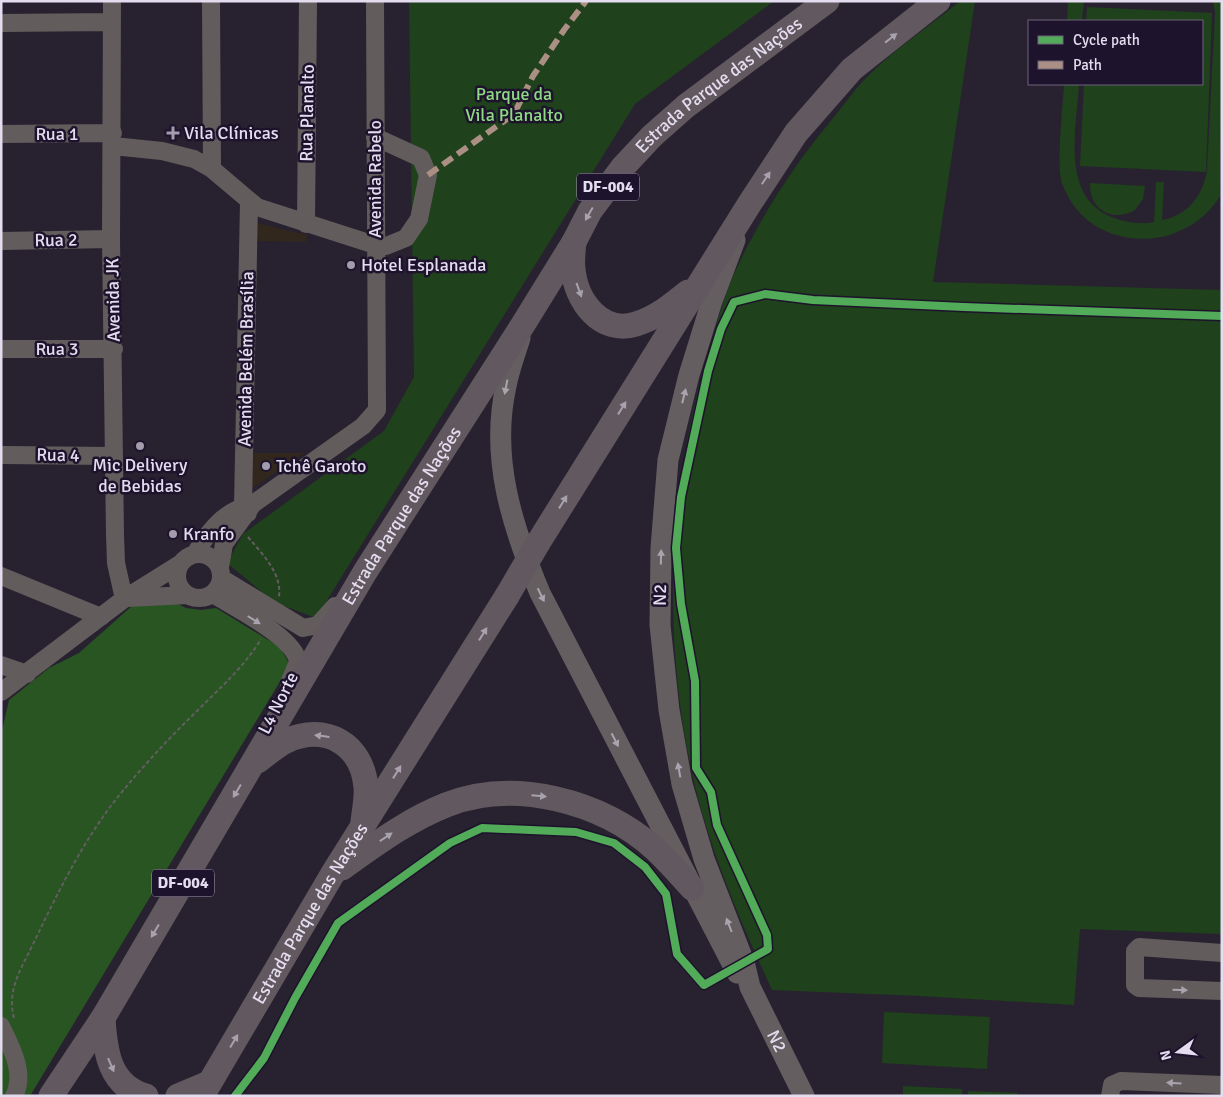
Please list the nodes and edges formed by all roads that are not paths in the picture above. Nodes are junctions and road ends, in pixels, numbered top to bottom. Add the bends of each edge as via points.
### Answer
1 (112, 1) edge
2 (211, 1) edge
3 (308, 1) edge
4 (374, 1) edge
5 (827, 1) edge
6 (938, 1) edge
7 (112, 22) junction
8 (1, 23) edge
9 (1, 134) edge
10 (375, 137) junction
11 (113, 140) junction
12 (212, 169) junction
13 (249, 202) junction
14 (750, 203) junction
15 (306, 224) junction
16 (111, 239) junction
17 (1, 241) edge
18 (574, 242) junction
19 (375, 245) junction
20 (700, 282) junction
21 (524, 323) junction
22 (1, 348) edge
23 (114, 349) junction
24 (1, 454) edge
25 (114, 456) junction
26 (245, 513) junction
27 (195, 554) junction
28 (180, 564) junction
29 (220, 572) junction
30 (365, 572) junction
31 (1, 576) edge
32 (213, 594) junction
33 (188, 595) junction
34 (124, 599) junction
35 (101, 617) junction
36 (1, 666) edge
37 (27, 674) junction
38 (2, 694) edge
39 (252, 766) junction
40 (362, 828) junction
41 (332, 875) junction
42 (692, 888) junction
43 (1222, 953) edge
44 (750, 987) junction
45 (1222, 991) edge
46 (103, 1018) junction
47 (9, 1025) edge
48 (1222, 1085) edge
49 (206, 1089) edge
50 (14, 1096) edge
51 (51, 1096) edge
52 (146, 1096) edge
53 (178, 1096) edge
54 (804, 1096) edge
55 (1110, 1096) edge

1 - 7 street, Avenida JK
2 - 12 street
3 - 15 street, Rua Planalto
4 - 10 street, Avenida Rabelo
5 -> 18 highway, Estrada Parque das Nações / DF-004 via 686,106 652,136 623,167 590,211
14 -> 6 highway, Estrada Parque das Nações via 796,133 847,75
7 - 8 street
7 - 11 street, Avenida JK
9 - 11 street, Rua 1
10 - 19 street, Avenida Rabelo
10 - 19 street via 421,158 428,175 419,219 406,238 386,246
11 - 12 street, Rua 1 via 194,159
11 - 16 street, Avenida JK
12 - 13 street, Rua 1
13 - 15 street
13 - 26 street, Avenida Belém Brasília
14 - 20 highway, Estrada Parque das Nações
44 -> 14 main road, N2 via 744,962 704,859 682,784 669,710 660,624 661,548 668,460 712,301
15 - 19 street
16 - 17 street, Rua 2
16 - 23 street, Avenida JK
18 -> 20 highway via 573,270 579,293 590,312 606,323 623,327 645,321 668,308
18 - 21 highway, Estrada Parque das Nações / DF-004
19 - 26 street, Avenida Rabelo via 377,410 363,426
40 -> 20 highway, Estrada Parque das Nações, bridge
21 - 30 highway, Estrada Parque das Nações / DF-004
21 -> 42 main road, N2 via 506,387 501,439 506,497 519,544 540,593
22 - 23 street, Rua 3
23 - 25 street, Avenida JK
24 - 25 street, Rua 4
25 - 34 street, Avenida JK via 116,563
26 - 27 street via 230,513 210,530
26 - 29 street via 224,544
27 - 28 street
27 - 29 street via 210,556
28 - 33 street via 178,581
28 - 34 street
29 - 30 street via 276,613 299,626 315,627 324,621
29 - 32 street via 219,587
30 - 39 highway, Estrada Parque das Nações / DF-004
31 - 35 street
32 - 33 street via 203,598
32 -> 39 street, L4 Norte via 291,646 298,662 265,725
33 - 34 street
34 - 35 street
35 - 37 street
36 - 37 street
37 - 38 street
40 -> 39 highway via 364,779 357,758 341,742 320,735 297,738 279,746
39 -> 46 highway, Estrada Parque das Nações / DF-004
40 - 41 highway, Estrada Parque das Nações
41 -> 42 highway via 404,825 448,804 482,797 522,795 561,800 625,827 655,849
49 -> 41 highway, Estrada Parque das Nações
42 - 44 main road, N2 via 732,968
43 -> 45 street via 1139,947 1135,951 1135,984 1139,988
44 - 54 main road, N2
46 - 51 highway, Estrada Parque das Nações / DF-004
46 -> 52 highway via 104,1040 113,1070 122,1083
47 - 50 street via 18,1067 18,1088
48 -> 55 street via 1120,1081 1112,1085
49 - 53 highway

